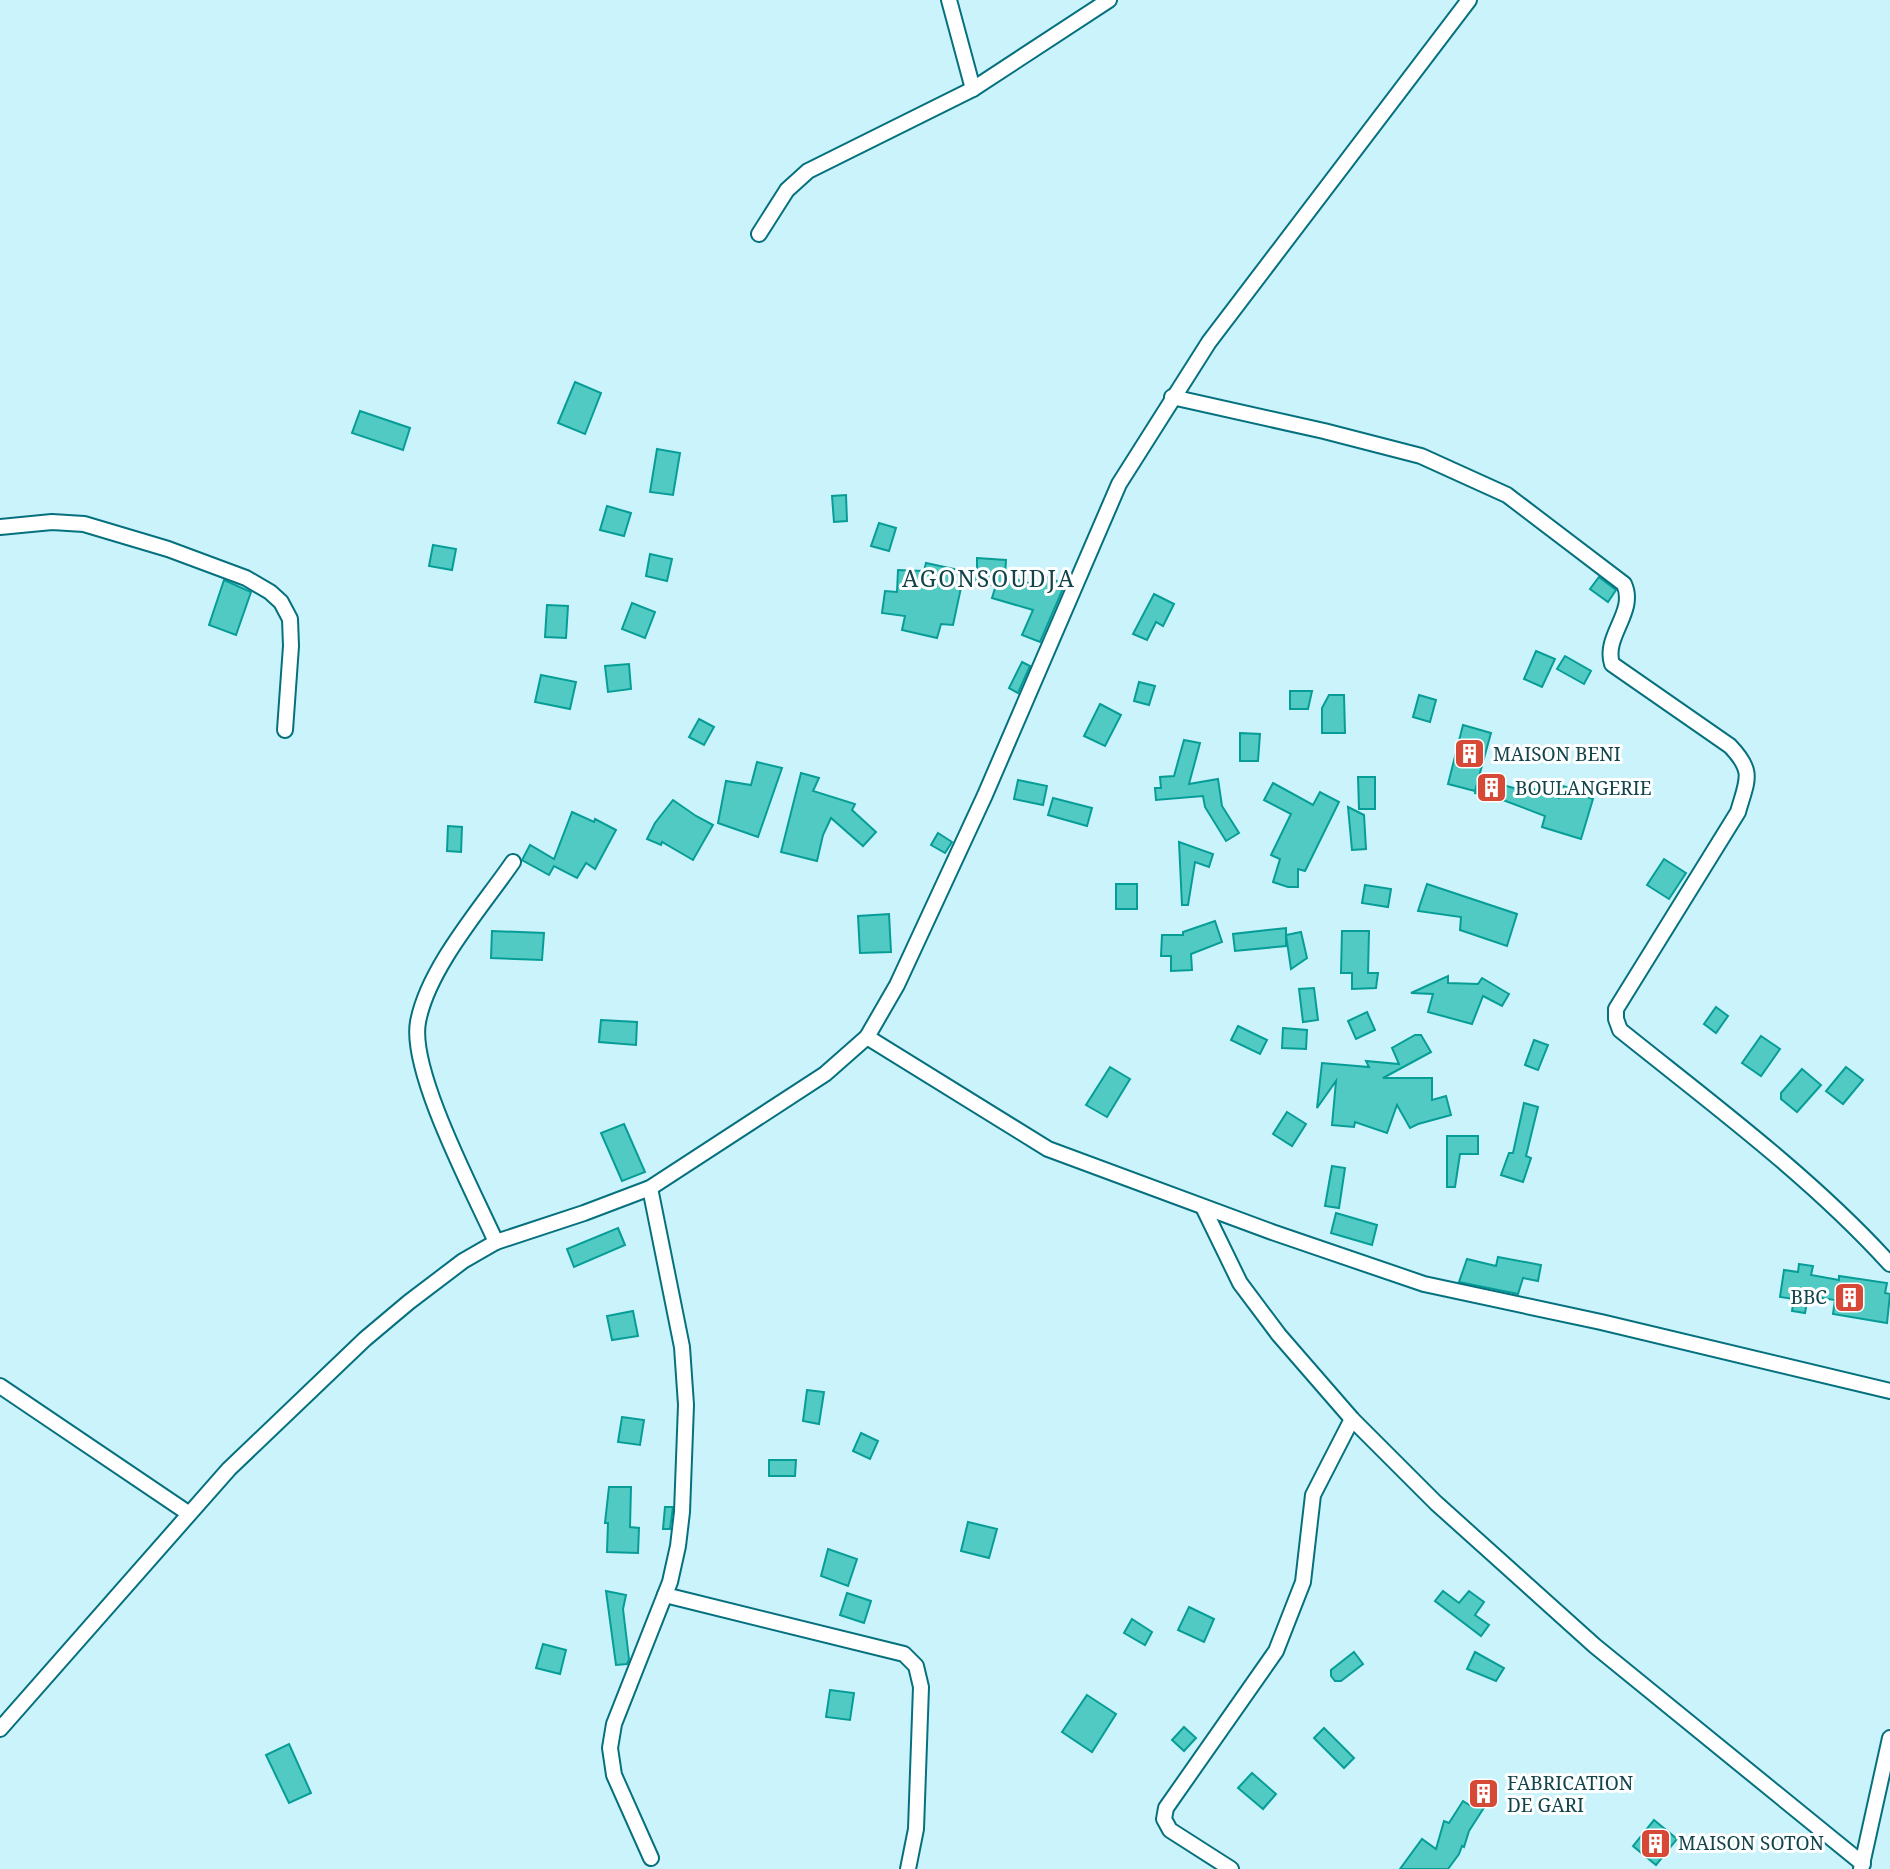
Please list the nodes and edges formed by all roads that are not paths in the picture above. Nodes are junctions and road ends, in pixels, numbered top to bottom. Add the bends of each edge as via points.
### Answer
1 (949, 0) edge
2 (1109, 0) edge
3 (1469, 0) edge
4 (972, 89) junction
5 (759, 234) dead end
6 (1172, 397) junction
7 (0, 527) edge
8 (285, 730) dead end
9 (513, 862) dead end
10 (867, 1037) junction
11 (650, 1188) junction
12 (1203, 1208) junction
13 (496, 1242) junction
14 (1890, 1264) edge
15 (0, 1386) edge
16 (1890, 1391) edge
17 (1352, 1419) junction
18 (188, 1513) junction
19 (665, 1595) junction
20 (0, 1730) edge
21 (1890, 1738) edge
22 (651, 1858) dead end
23 (1862, 1867) edge
24 (908, 1869) edge
25 (1231, 1869) edge

1 - 4 street
2 - 4 street
3 - 6 street
4 - 5 street via 808,171 788,190
6 - 10 street via 1119,484 985,795 897,985
6 - 14 street via 1421,456 1507,495 1624,584 1628,602 1611,646 1612,664 1730,746 1744,761 1747,780 1738,812 1616,1009 1620,1030 1838,1211
7 - 8 street via 84,524 168,548 270,592 290,619
9 - 13 street via 439,967 418,1024 418,1052 431,1097
10 - 11 street via 825,1074
10 - 12 street via 1048,1149
11 - 13 street
11 - 19 street via 685,1374 682,1512 674,1569
12 - 16 street via 1424,1284
12 - 17 street via 1240,1283
13 - 18 street via 463,1261 365,1339
15 - 18 street
17 - 23 street via 1436,1503 1595,1646
17 - 25 street via 1313,1495 1303,1582 1276,1651 1166,1808 1164,1819 1170,1830
18 - 20 street
19 - 22 street via 614,1724 610,1748 614,1775
19 - 24 street via 904,1654 916,1666 921,1687 916,1829
21 - 23 street

